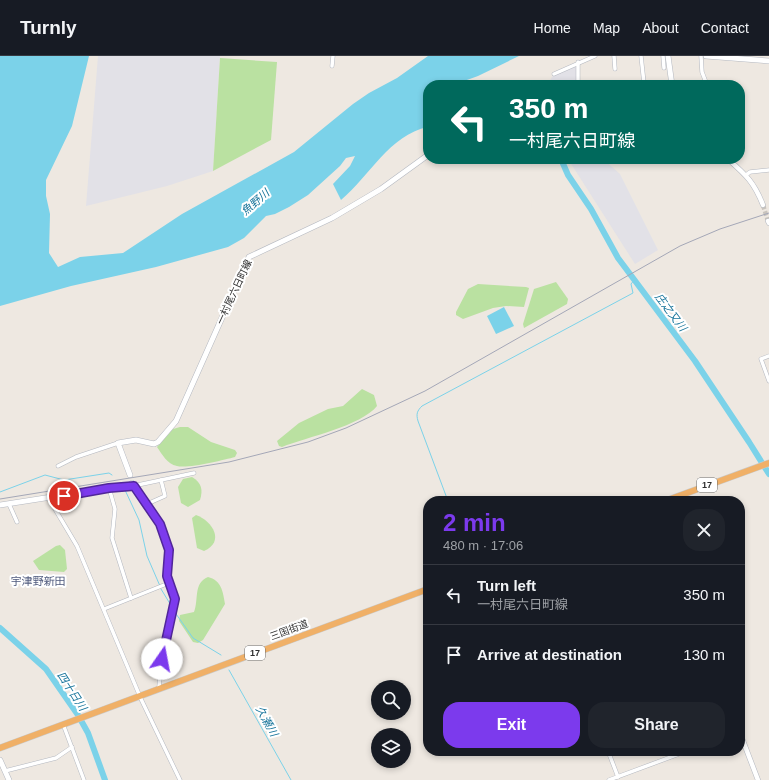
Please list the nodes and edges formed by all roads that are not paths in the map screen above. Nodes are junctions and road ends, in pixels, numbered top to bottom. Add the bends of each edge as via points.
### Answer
1 (333, 56) edge
2 (595, 56) edge
3 (614, 56) edge
4 (641, 56) edge
5 (663, 56) edge
6 (668, 56) edge
7 (701, 56) edge
8 (706, 56) edge
9 (748, 58) edge
10 (769, 61) edge
11 (578, 62) junction
12 (332, 66) dead end
13 (664, 68) dead end
14 (615, 70) dead end
15 (554, 74) dead end
16 (578, 80) edge
17 (644, 80) edge
18 (671, 80) edge
19 (705, 80) edge
20 (423, 159) edge
21 (734, 164) edge
22 (769, 170) edge
23 (746, 175) junction
24 (763, 205) tunnel mouth
25 (769, 356) edge
26 (769, 381) edge
27 (118, 443) junction
28 (769, 463) edge
29 (58, 466) dead end
30 (194, 473) dead end
31 (130, 475) dead end
32 (161, 480) junction
33 (133, 484) junction
34 (109, 488) junction
35 (679, 496) edge
36 (49, 499) junction
37 (9, 504) junction
38 (147, 504) junction
39 (0, 505) edge
40 (17, 522) dead end
41 (170, 583) junction
42 (423, 591) edge
43 (131, 598) junction
44 (104, 609) junction
45 (159, 687) junction
46 (140, 695) junction
47 (63, 724) junction
48 (745, 746) edge
49 (72, 747) junction
50 (0, 748) edge
51 (610, 756) edge
52 (674, 756) edge
53 (0, 760) edge
54 (5, 771) junction
55 (618, 777) junction
56 (9, 780) edge
57 (84, 780) edge
58 (180, 780) edge
59 (609, 780) edge
60 (758, 780) edge

1 - 12 street
2 - 11 street
3 - 14 street
4 - 17 street
5 - 13 street
6 - 18 main road
7 - 19 street
8 - 9 main road
9 - 10 main road
11 - 15 street
11 - 16 street
20 - 27 main road, 一村尾六日町線 via 381,189 332,218 249,257 176,421 154,444 136,440
21 - 23 street
22 - 23 street via 750,172
23 - 24 street via 756,187
25 - 26 street via 761,359
27 - 29 street
27 - 31 main road
28 - 35 highway, 17
30 - 32 street
32 - 33 street
32 - 38 street via 165,496
33 - 34 main road
33 - 38 street
34 - 36 main road
34 - 43 street via 115,509 112,538
36 - 37 main road
36 - 44 street via 78,546
37 - 39 main road
37 - 40 street
38 - 41 street via 166,536 170,557 167,576
41 - 43 street
41 - 45 street via 175,599 161,664
42 - 45 highway, 三国街道 / 17
43 - 44 street
44 - 46 street
45 - 46 highway, 三国街道 / 17
46 - 47 highway, 三国街道 / 17
46 - 58 street
47 - 49 street
47 - 50 highway, 三国街道 / 17
48 - 60 street
49 - 54 street via 56,758
49 - 57 street
51 - 55 street
52 - 55 street
53 - 54 main road
54 - 56 main road
55 - 59 street

